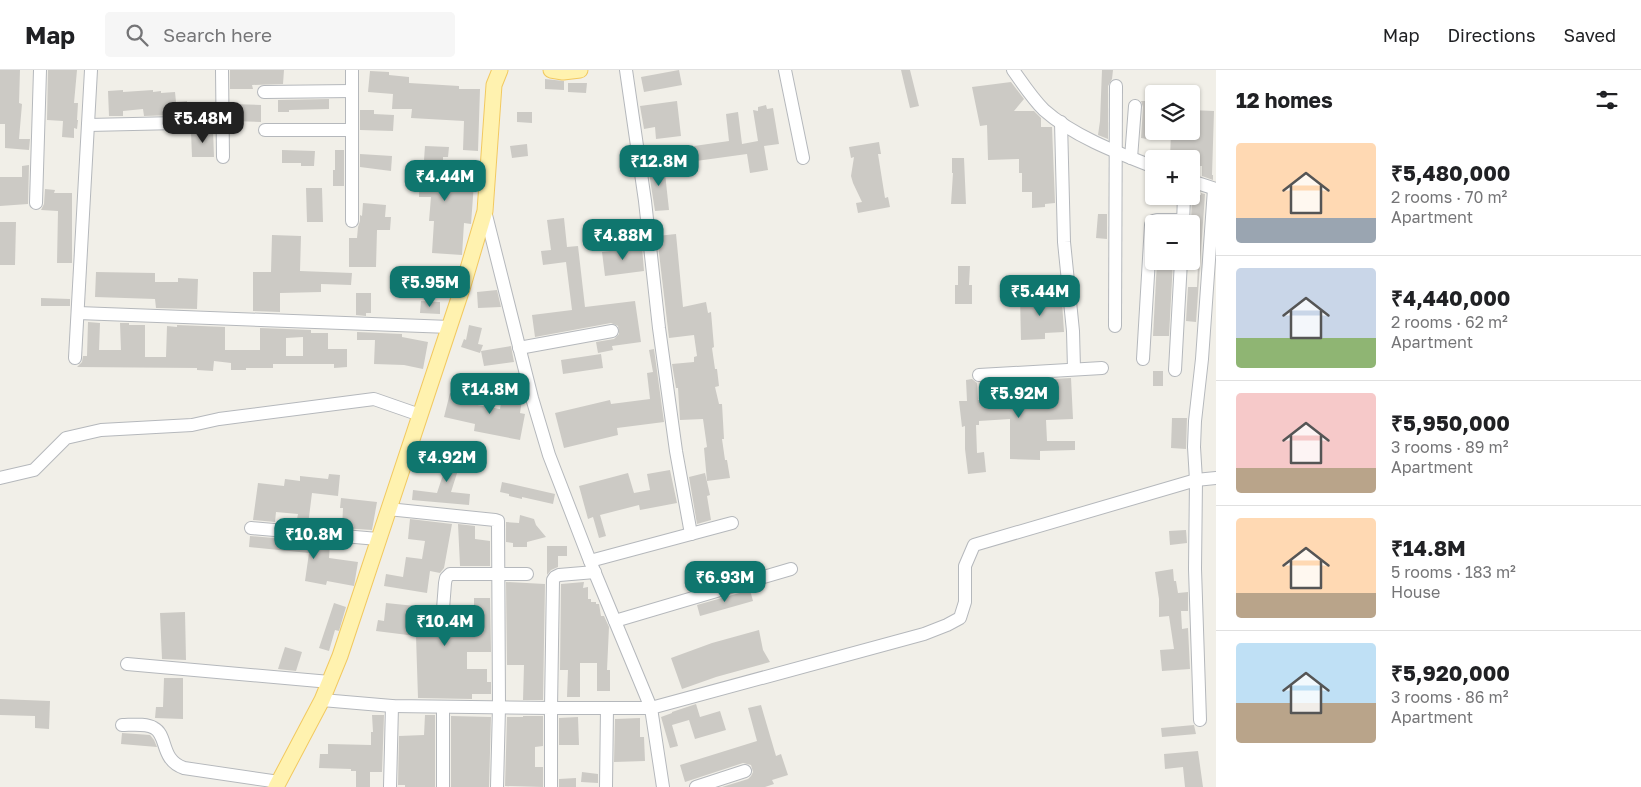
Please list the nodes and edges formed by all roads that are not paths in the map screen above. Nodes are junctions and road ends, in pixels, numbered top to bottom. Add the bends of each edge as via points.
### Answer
1 (40, 70) edge
2 (91, 70) edge
3 (222, 70) edge
4 (352, 70) edge
5 (500, 70) edge
6 (550, 70) edge
7 (580, 70) edge
8 (626, 70) edge
9 (785, 70) edge
10 (1013, 70) edge
11 (1116, 86) dead end
12 (352, 91) junction
13 (264, 92) dead end
14 (1135, 106) dead end
15 (223, 122) junction
16 (1061, 122) junction
17 (88, 125) junction
18 (265, 130) dead end
19 (352, 130) junction
20 (1116, 152) junction
21 (223, 157) dead end
22 (803, 158) dead end
23 (1131, 158) junction
24 (1145, 163) edge
25 (1200, 184) edge
26 (1215, 189) edge
27 (36, 204) dead end
28 (484, 211) junction
29 (352, 221) dead end
30 (1148, 270) edge
31 (1181, 270) edge
32 (78, 313) junction
33 (1115, 326) dead end
34 (450, 327) junction
35 (612, 331) dead end
36 (519, 348) junction
37 (75, 358) dead end
38 (1143, 359) dead end
39 (1102, 368) dead end
40 (1074, 369) junction
41 (1175, 370) dead end
42 (979, 375) dead end
43 (420, 415) junction
44 (0, 478) edge
45 (1216, 478) edge
46 (1196, 480) junction
47 (388, 509) junction
48 (732, 523) dead end
49 (251, 528) dead end
50 (691, 534) junction
51 (378, 539) junction
52 (592, 566) junction
53 (791, 569) dead end
54 (499, 574) junction
55 (527, 574) dead end
56 (615, 620) junction
57 (442, 622) dead end
58 (127, 664) dead end
59 (330, 682) junction
60 (322, 700) junction
61 (392, 706) junction
62 (443, 707) junction
63 (499, 707) junction
64 (551, 708) junction
65 (606, 708) junction
66 (651, 708) junction
67 (1200, 720) dead end
68 (122, 725) dead end
69 (745, 771) dead end
70 (277, 784) edge
71 (390, 787) edge
72 (444, 787) edge
73 (497, 787) edge
74 (551, 787) edge
75 (606, 787) edge
76 (663, 787) edge
77 (696, 787) edge

1 - 27 street
2 - 17 street
3 - 15 street
4 - 12 street
5 - 28 main road via 494,85
6 - 7 main road
8 - 50 street via 676,451
9 - 22 street
10 - 16 street via 1044,109
11 - 20 street
12 - 13 street
12 - 19 street
14 - 23 street
15 - 17 street
15 - 21 street
16 - 20 street
16 - 40 street via 1064,242
17 - 32 street
18 - 19 street
19 - 29 street
20 - 23 street
20 - 33 street
23 - 24 street
25 - 26 street
26 - 46 street via 1195,421
28 - 34 main road
28 - 36 street
30 - 38 street
31 - 41 street
32 - 34 street
32 - 37 street
34 - 43 main road
35 - 36 street
36 - 52 street via 549,455
39 - 40 street
40 - 42 street
43 - 44 street via 374,400 219,418 192,425 101,430 66,438 34,470
43 - 47 main road
45 - 46 street
46 - 66 street via 974,545 964,566 965,602 960,618 948,625
46 - 67 street
47 - 51 main road
47 - 54 street via 495,520 498,522
48 - 50 street
49 - 51 street
50 - 52 street
51 - 59 main road
52 - 56 street
52 - 64 street via 559,575 553,580
53 - 56 street
54 - 55 street
54 - 57 street via 450,574 445,583
54 - 63 street
56 - 66 street
58 - 59 street
59 - 60 main road
60 - 61 street
60 - 70 main road
61 - 62 street
61 - 71 street
62 - 63 street
62 - 72 street
63 - 64 street
63 - 73 street
64 - 65 street
64 - 74 street
65 - 66 street
65 - 75 street
66 - 76 street
68 - 70 street via 154,727 175,765
69 - 77 street

